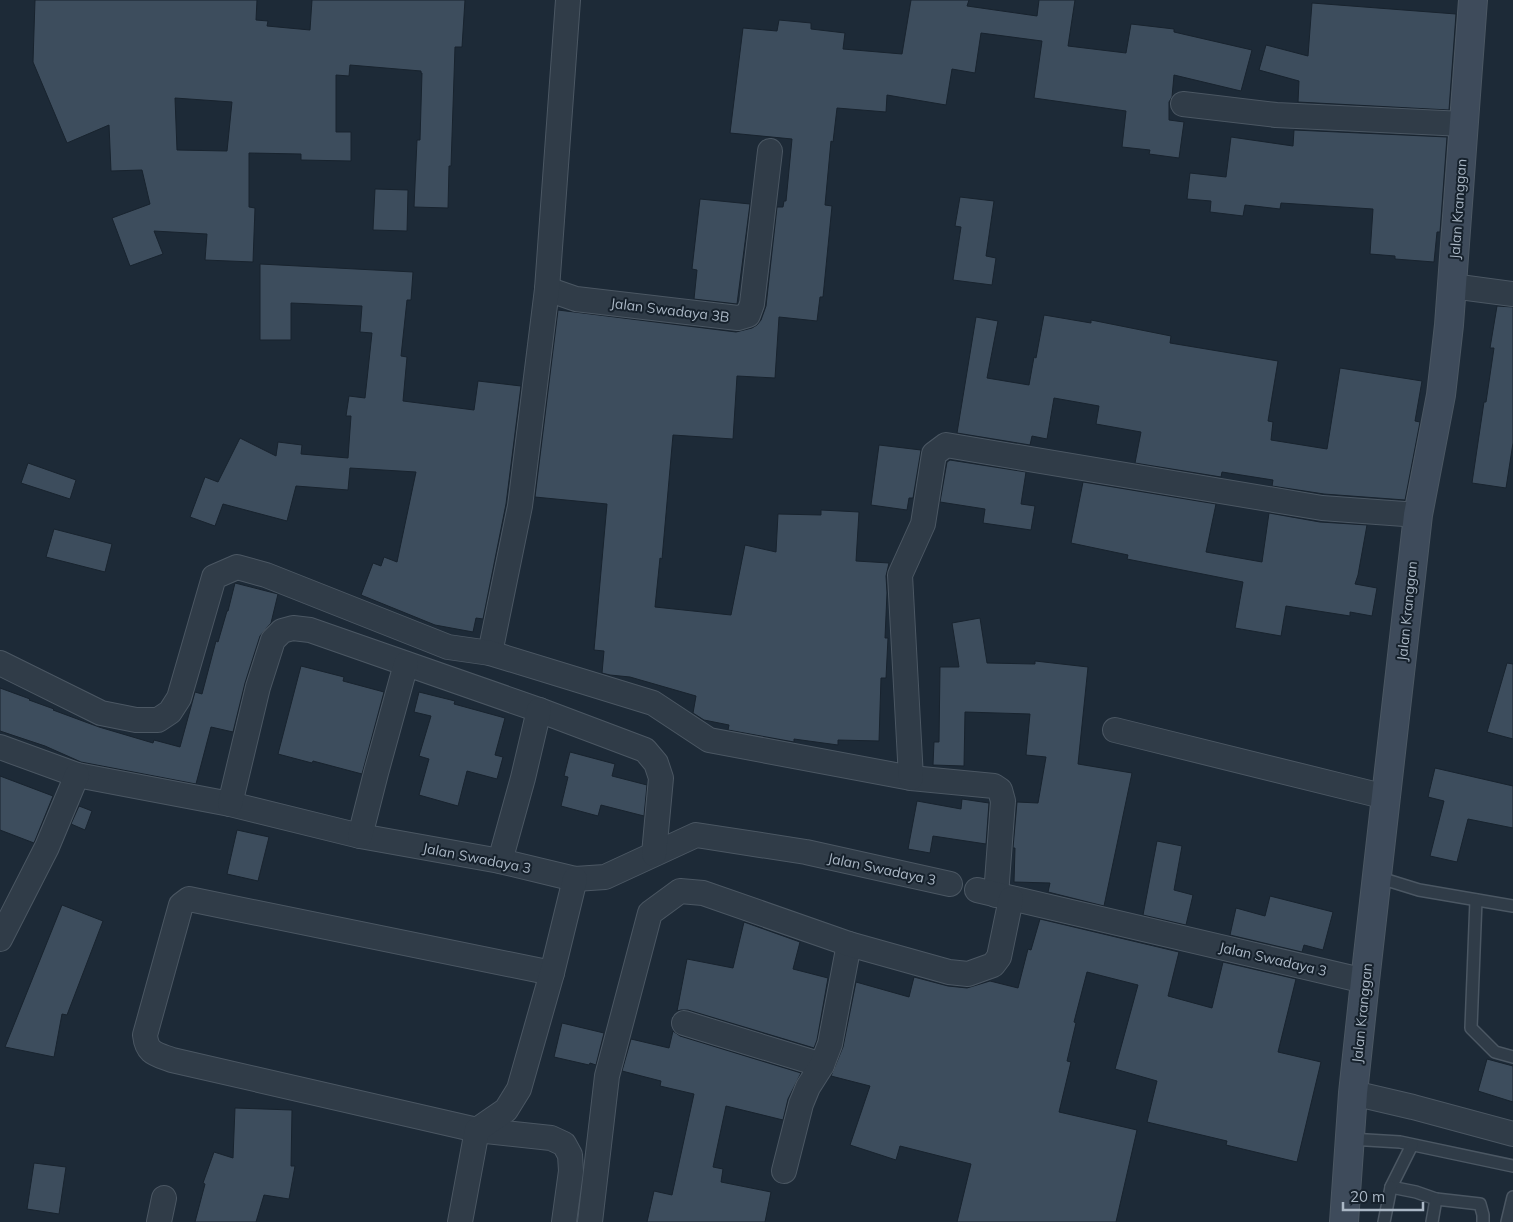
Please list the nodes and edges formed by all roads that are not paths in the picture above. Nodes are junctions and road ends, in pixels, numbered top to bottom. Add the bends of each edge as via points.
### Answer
1 (568, 0) edge
2 (1473, 0) edge
3 (1183, 104) dead end
4 (1464, 124) junction
5 (770, 151) dead end
6 (1452, 286) junction
7 (547, 289) junction
8 (1513, 294) edge
9 (1418, 515) junction
10 (490, 653) junction
11 (0, 663) edge
12 (406, 664) junction
13 (539, 710) junction
14 (1115, 730) dead end
15 (0, 747) edge
16 (77, 775) junction
17 (911, 778) junction
18 (1386, 798) junction
19 (230, 804) junction
20 (360, 836) junction
21 (654, 854) junction
22 (500, 861) junction
23 (1377, 877) junction
24 (575, 879) junction
25 (950, 884) dead end
26 (995, 895) junction
27 (1476, 900) junction
28 (1513, 906) edge
29 (0, 939) edge
30 (849, 944) junction
31 (552, 973) junction
32 (1365, 981) junction
33 (684, 1022) dead end
34 (1513, 1057) edge
35 (822, 1064) junction
36 (1353, 1093) junction
37 (477, 1130) junction
38 (1513, 1134) edge
39 (1350, 1139) junction
40 (1412, 1144) junction
41 (1513, 1166) edge
42 (784, 1171) dead end
43 (1392, 1186) junction
44 (1513, 1196) edge
45 (164, 1198) dead end
46 (1436, 1199) junction
47 (158, 1222) edge
48 (460, 1222) edge
49 (564, 1222) edge
50 (590, 1222) edge
51 (1344, 1222) edge
52 (1384, 1222) edge
53 (1432, 1222) edge
54 (1483, 1222) edge
55 (1507, 1222) edge

1 - 7 street
2 - 4 main road, Jalan Kranggan
3 - 4 street via 1276,115
4 - 6 main road, Jalan Kranggan
5 - 7 street, Jalan Swadaya 3B via 748,316 738,318 576,299
6 - 8 street
6 - 9 main road, Jalan Kranggan via 1441,395
7 - 10 street via 520,506
9 - 17 street via 1322,508 946,445 934,454 922,524 900,576
9 - 18 main road, Jalan Kranggan
10 - 11 street via 448,647 266,575 237,567 214,577 179,698 170,712 158,720 136,720 100,713
10 - 17 street via 653,703 709,740
12 - 13 street
12 - 19 street via 310,630 292,628 282,631 273,640 258,687
12 - 20 street
13 - 21 street via 651,755 662,778
13 - 22 street
14 - 18 street
15 - 16 street, Jalan Swadaya 3
16 - 19 street, Jalan Swadaya 3
16 - 29 street via 47,846
17 - 26 street via 994,786 1000,790 1003,800
18 - 23 main road, Jalan Kranggan
19 - 20 street, Jalan Swadaya 3
20 - 22 street, Jalan Swadaya 3
21 - 24 street, Jalan Swadaya 3 via 605,877
21 - 25 street, Jalan Swadaya 3 via 696,835 806,852
22 - 24 street, Jalan Swadaya 3
23 - 27 lane via 1419,890
23 - 32 main road, Jalan Kranggan
24 - 31 street
26 - 30 street via 999,957 993,966 968,974 949,972
26 - 32 street, Jalan Swadaya 3
27 - 28 lane
27 - 34 lane via 1471,1028 1494,1052
30 - 35 street via 830,1044
30 - 50 street via 703,893 680,891 650,913 607,1076
31 - 37 street via 520,1089 506,1110
31 - 37 street via 197,900 190,899 181,905 145,1035 146,1044 153,1054
32 - 36 main road, Jalan Kranggan
33 - 35 street
35 - 42 street via 801,1104
36 - 38 street
36 - 39 main road, Jalan Kranggan
37 - 48 street
37 - 49 street via 551,1138 564,1144 570,1155 571,1171
39 - 40 lane
39 - 51 main road, Jalan Kranggan
40 - 41 lane
40 - 43 lane
43 - 46 lane
43 - 52 lane
44 - 55 lane
45 - 47 street
46 - 53 lane
46 - 54 lane via 1480,1204

